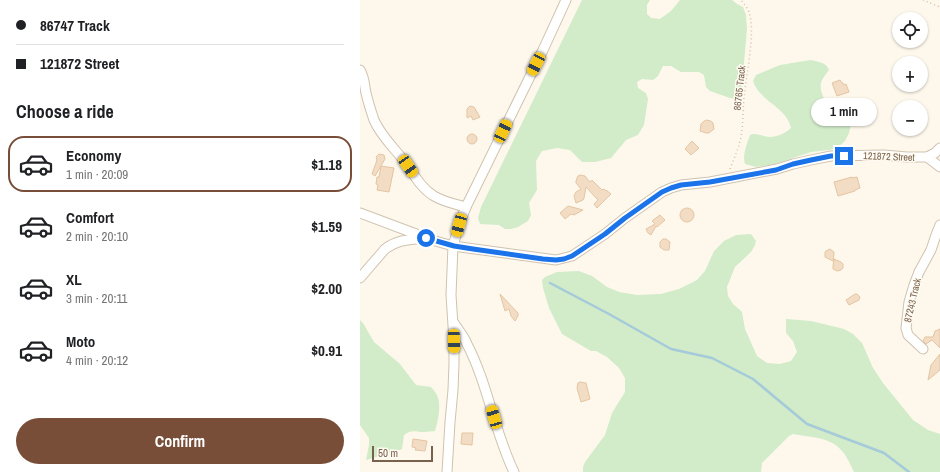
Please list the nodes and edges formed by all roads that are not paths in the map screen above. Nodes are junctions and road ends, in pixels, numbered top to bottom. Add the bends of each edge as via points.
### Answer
1 (566, 0) edge
2 (360, 70) edge
3 (940, 148) edge
4 (927, 157) junction
5 (940, 167) edge
6 (466, 207) junction
7 (360, 213) edge
8 (940, 225) edge
9 (426, 238) junction
10 (454, 246) junction
11 (360, 277) edge
12 (453, 322) junction
13 (923, 349) dead end
14 (447, 472) edge
15 (514, 472) edge

1 - 6 street
2 - 6 street via 375,122 417,179 434,196 445,202
3 - 4 street, 121872 Street
4 - 5 street
4 - 10 street, 121872 Street via 831,156 799,162 776,170 681,185 662,192 605,234 564,259 543,259
6 - 10 street
7 - 9 street, 121872 Street
8 - 13 street, 87243 Track via 914,286 906,328 908,335
9 - 10 street, 121872 Street
9 - 11 street via 402,240 389,245
10 - 12 street via 451,295
12 - 14 street via 453,390
12 - 15 street via 467,342 474,359

